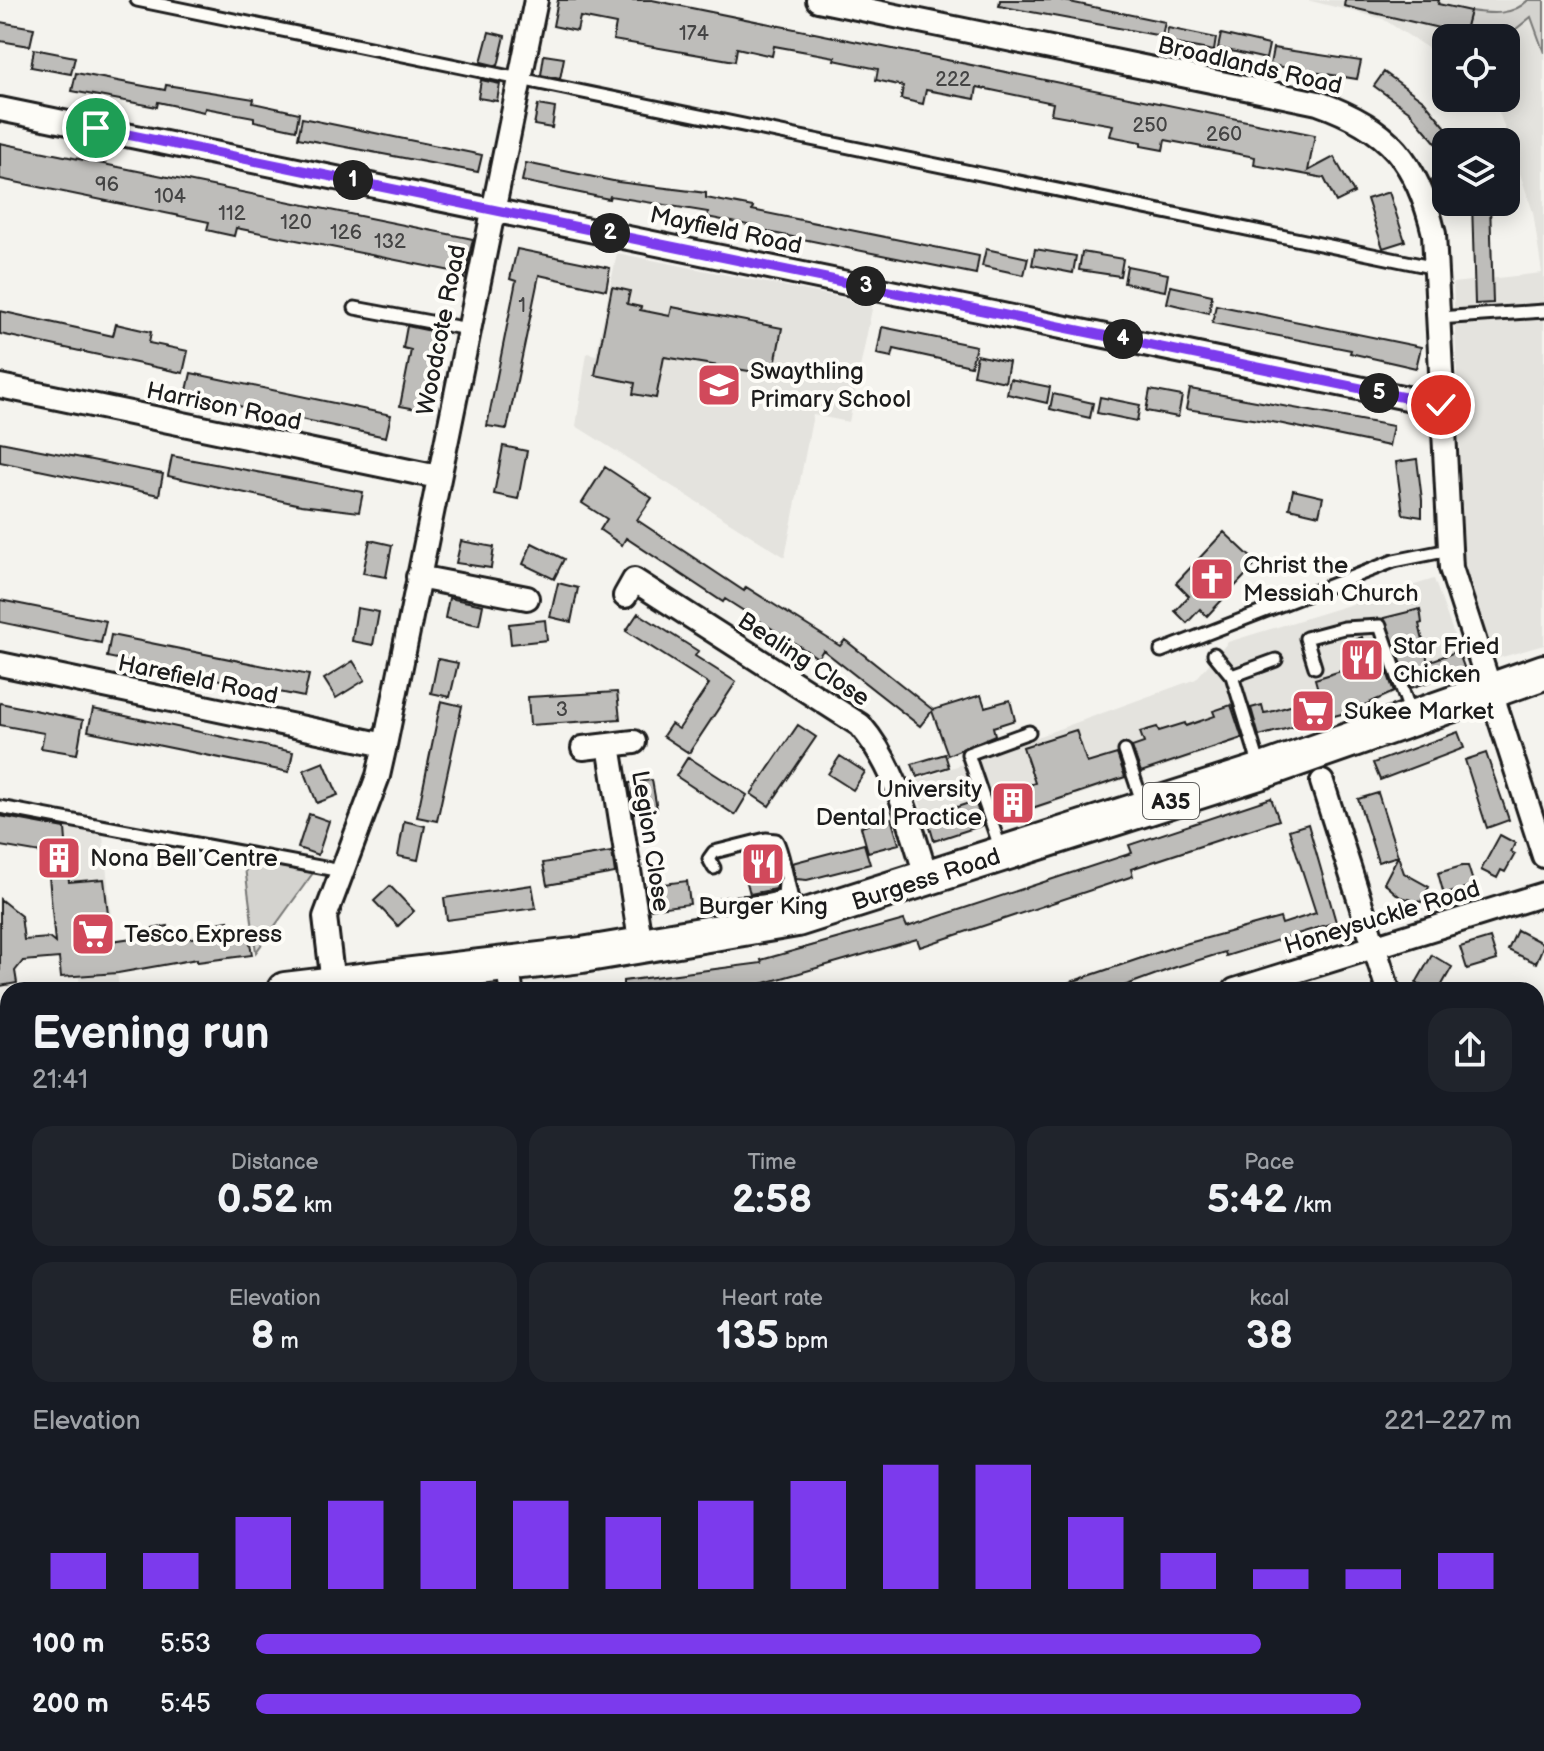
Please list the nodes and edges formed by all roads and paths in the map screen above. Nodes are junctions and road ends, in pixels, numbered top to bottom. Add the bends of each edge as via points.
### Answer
1 (137, 0) edge
2 (536, 0) edge
3 (818, 0) edge
4 (519, 79) junction
5 (0, 109) edge
6 (492, 209) junction
7 (1436, 268) junction
8 (355, 308) dead end
9 (1544, 311) edge
10 (1438, 318) junction
11 (468, 329) junction
12 (0, 386) edge
13 (1441, 405) junction
14 (438, 477) junction
15 (1449, 550) junction
16 (418, 577) junction
17 (625, 596) dead end
18 (527, 598) dead end
19 (1161, 651) dead end
20 (1214, 654) dead end
21 (1276, 660) dead end
22 (0, 664) edge
23 (1315, 667) dead end
24 (1544, 672) edge
25 (1232, 676) junction
26 (1489, 690) junction
27 (1413, 718) junction
28 (1029, 732) dead end
29 (634, 742) dead end
30 (385, 745) junction
31 (609, 745) junction
32 (583, 748) dead end
33 (1125, 751) dead end
34 (1262, 771) junction
35 (1322, 782) dead end
36 (0, 807) edge
37 (1144, 809) junction
38 (1002, 854) junction
39 (1544, 856) edge
40 (714, 868) dead end
41 (341, 871) junction
42 (927, 878) junction
43 (785, 882) junction
44 (1544, 894) edge
45 (722, 905) dead end
46 (797, 919) junction
47 (1374, 945) junction
48 (641, 946) junction
49 (510, 977) edge
50 (333, 982) edge
51 (384, 982) edge
52 (1260, 982) edge
53 (1386, 982) edge

1 - 4 lane
2 - 4 street, Woodcote Road
3 - 7 street, Broadlands Road via 1318,103 1354,116 1383,135 1416,177 1434,234
4 - 6 street, Woodcote Road
4 - 7 lane
5 - 6 street, Mayfield Road
6 - 11 street, Woodcote Road
6 - 13 street, Mayfield Road
7 - 10 street, Broadlands Road
8 - 11 lane
9 - 10 lane
10 - 13 street, Broadlands Road
11 - 14 street, Woodcote Road
12 - 14 street, Harrison Road
13 - 15 street, Broadlands Road
14 - 16 street, Woodcote Road
15 - 19 lane via 1394,561
15 - 26 street, Broadlands Road
16 - 18 street
16 - 30 street, Woodcote Road
17 - 42 street, Bealing Close via 634,580 860,725 874,741 900,795
20 - 25 lane
21 - 25 lane
22 - 30 street, Harefield Road
23 - 27 lane via 1306,638 1380,626
24 - 26 main road, Burgess Road / A35
25 - 34 lane
26 - 27 main road, Burgess Road / A35
26 - 39 street, Broadlands Road
27 - 34 main road, Burgess Road / A35
28 - 38 lane via 968,754
29 - 31 street, Legion Close
30 - 41 street, Woodcote Road
31 - 32 street, Legion Close
31 - 48 street, Legion Close
33 - 37 lane
34 - 37 main road, Burgess Road / A35
35 - 47 street
36 - 41 lane
37 - 38 main road, Burgess Road / A35
38 - 42 main road, Burgess Road / A35
40 - 43 lane via 711,853 772,838 781,845
41 - 50 street, Woodcote Road via 325,917
42 - 46 main road, Burgess Road / A35
43 - 45 lane via 784,895 776,900
43 - 46 lane
44 - 47 street, Honeysuckle Road
46 - 48 main road, Burgess Road / A35
47 - 52 street, Honeysuckle Road
47 - 53 street
48 - 49 main road, Burgess Road / A35
49 - 51 main road, Burgess Road / A35

